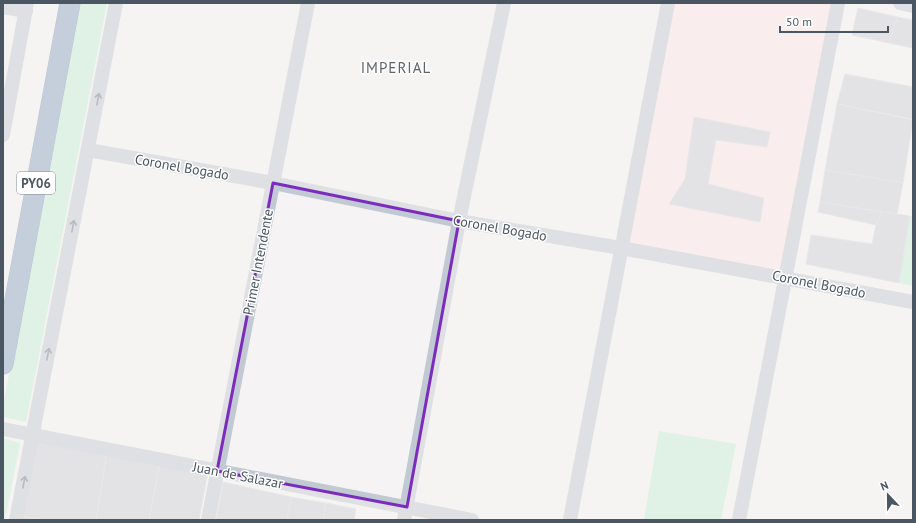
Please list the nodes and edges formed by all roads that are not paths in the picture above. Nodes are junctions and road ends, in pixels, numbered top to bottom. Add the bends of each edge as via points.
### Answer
1 (70, 3) edge
2 (116, 3) edge
3 (308, 3) edge
4 (504, 3) edge
5 (668, 3) edge
6 (838, 3) edge
7 (900, 3) edge
8 (913, 6) edge
9 (3, 7) edge
10 (27, 7) edge
11 (3, 135) edge
12 (88, 150) junction
13 (273, 183) junction
14 (459, 222) junction
15 (622, 248) junction
16 (784, 278) junction
17 (10, 292) edge
18 (913, 302) edge
19 (3, 364) edge
20 (3, 429) edge
21 (33, 435) junction
22 (217, 471) junction
23 (406, 514) edge
24 (16, 520) edge
25 (208, 520) edge
26 (472, 520) edge
27 (570, 520) edge
28 (739, 520) edge

1 - 17 highway, PY06
12 -> 2 street
3 - 13 street, Primer Intendente
4 - 14 street
5 - 15 street
6 - 16 street
7 - 8 street
9 - 10 street
10 - 11 street
12 - 13 street, Coronel Bogado
21 -> 12 street
13 - 14 street, Coronel Bogado
13 - 22 street, Primer Intendente
14 - 15 street, Coronel Bogado
14 - 23 street
15 - 16 street, Coronel Bogado
15 - 27 street
16 - 18 street, Coronel Bogado
16 - 28 street
17 - 19 highway, PY06
20 - 21 street, Juan de Salazar
21 - 22 street, Juan de Salazar
24 -> 21 street
22 - 23 street, Juan de Salazar
22 - 25 street, Primer Intendente
23 - 26 street, Juan de Salazar

